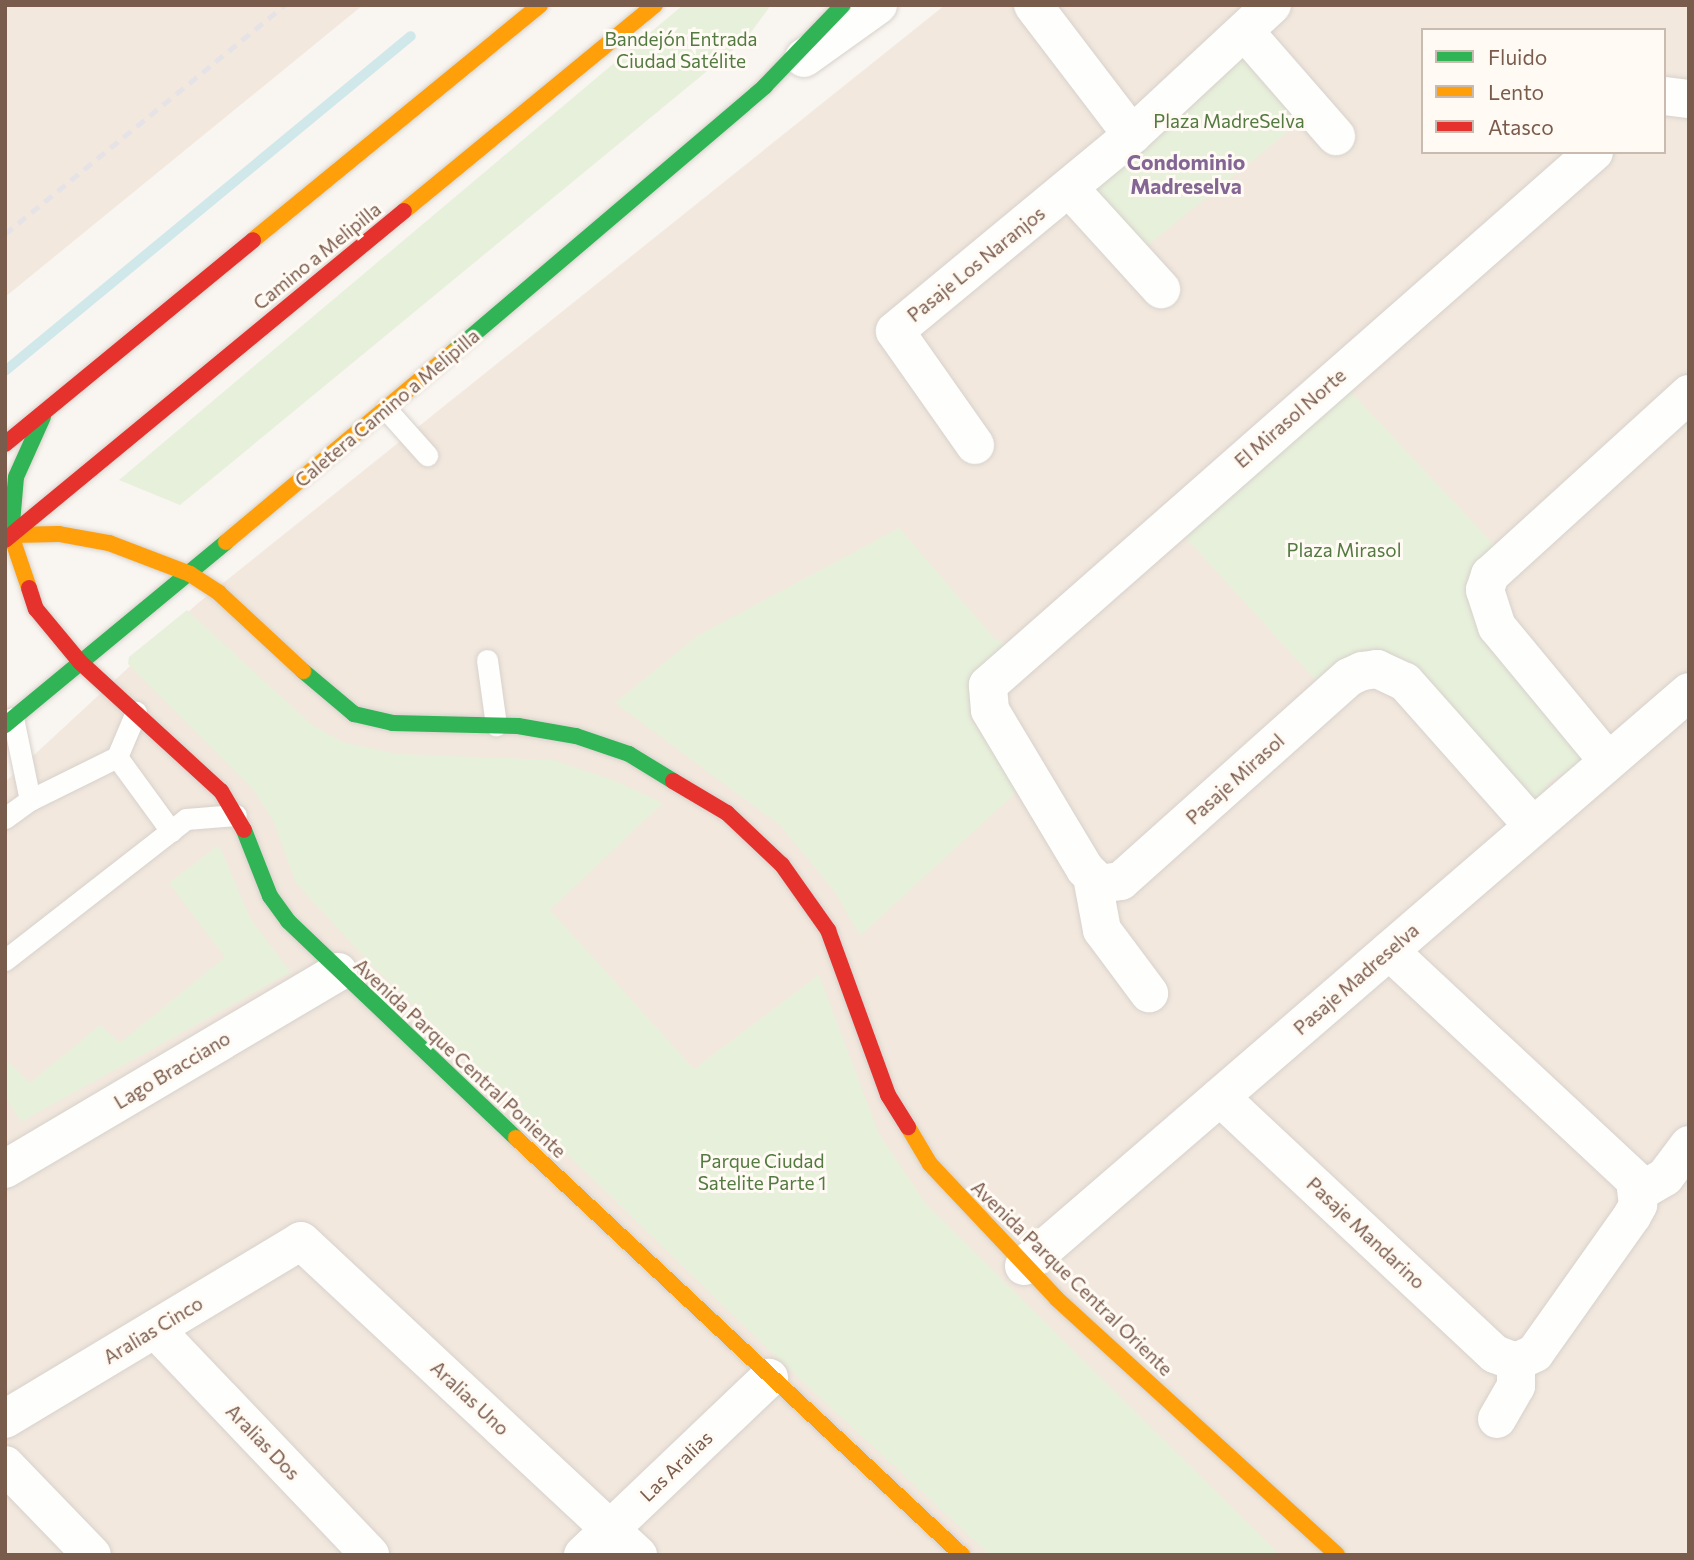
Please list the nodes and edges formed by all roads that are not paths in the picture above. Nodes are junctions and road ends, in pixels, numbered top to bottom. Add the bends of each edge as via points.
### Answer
1 (540, 5) edge
2 (655, 5) edge
3 (843, 5) edge
4 (878, 5) edge
5 (1033, 5) edge
6 (1272, 5) edge
7 (1246, 33) junction
8 (765, 86) junction
9 (1666, 96) edge
10 (1689, 99) edge
11 (1132, 135) junction
12 (1336, 136) dead end
13 (1592, 154) edge
14 (1069, 188) junction
15 (1161, 289) dead end
16 (1689, 394) edge
17 (47, 408) junction
18 (387, 409) junction
19 (5, 444) edge
20 (975, 445) dead end
21 (427, 456) dead end
22 (7, 537) edge
23 (190, 574) junction
24 (487, 660) dead end
25 (80, 662) junction
26 (1689, 692) edge
27 (136, 712) junction
28 (9, 721) edge
29 (496, 725) junction
30 (117, 757) junction
31 (1608, 761) junction
32 (30, 800) junction
33 (236, 815) junction
34 (5, 818) edge
35 (1533, 827) junction
36 (171, 831) junction
37 (1093, 882) junction
38 (1389, 951) junction
39 (5, 960) edge
40 (338, 972) junction
41 (1149, 993) dead end
42 (1220, 1097) junction
43 (1689, 1145) edge
44 (5, 1169) edge
45 (1639, 1192) junction
46 (301, 1241) joint
47 (1024, 1266) junction
48 (155, 1329) junction
49 (1516, 1362) junction
50 (769, 1378) junction
51 (5, 1419) edge
52 (1497, 1419) dead end
53 (5, 1465) edge
54 (610, 1529) junction
55 (92, 1555) edge
56 (370, 1555) edge
57 (583, 1555) edge
58 (638, 1555) edge
59 (962, 1555) edge
60 (1337, 1555) edge

1 - 17 street
2 - 22 street, Camino a Melipilla
3 - 8 street, Caletera Camino a Melipilla
4 - 8 street, Caletera Camino a Melipilla
5 - 11 street
6 - 7 street, Pasaje Los Naranjos
7 - 11 street, Pasaje Los Naranjos
7 - 12 street
8 - 18 street, Caletera Camino a Melipilla
9 - 10 street
11 - 14 street, Pasaje Los Naranjos
13 - 37 street, El Mirasol Norte via 988,685 990,710
14 - 15 street
14 - 20 street, Pasaje Los Naranjos via 895,331
16 - 31 street via 1490,575 1485,590 1497,627
17 - 19 street
17 - 22 street via 16,477
18 - 21 lane
18 - 23 street, Caletera Camino a Melipilla
22 - 23 street, Avenida Parque Central Oriente via 59,534 109,543
22 - 25 street, Avenida Parque Central Poniente via 36,609
23 - 25 street, Caletera Camino a Melipilla
23 - 29 street, Avenida Parque Central Oriente via 219,593 354,714 393,723
24 - 29 lane
25 - 27 street, Avenida Parque Central Poniente
25 - 28 street, Caletera Camino a Melipilla
26 - 31 street, Pasaje Madreselva
27 - 30 lane
27 - 33 street, Avenida Parque Central Poniente via 195,763
28 - 32 lane
29 - 47 street, Avenida Parque Central Oriente via 547,729 628,754 696,792 756,838 807,897 828,930 888,1095 909,1134 953,1192
30 - 32 lane
30 - 36 lane
31 - 35 street, Pasaje Madreselva
32 - 34 lane
33 - 36 lane via 186,819
33 - 40 street, Avenida Parque Central Poniente via 277,908
35 - 37 street, Pasaje Mirasol via 1405,682 1391,673 1362,671 1349,677 1121,881
35 - 38 street, Pasaje Madreselva
36 - 39 lane
37 - 41 street via 1102,930
38 - 42 street, Pasaje Madreselva
38 - 45 street via 1627,1170
40 - 44 street, Lago Bracciano
40 - 50 street, Avenida Parque Central Poniente
42 - 47 street, Pasaje Madreselva
42 - 49 street, Pasaje Mandarino via 1495,1354
43 - 45 street via 1665,1177
45 - 49 street via 1632,1216 1535,1353
46 - 48 street, Aralias Cinco
46 - 54 street, Aralias Uno
47 - 60 street, Avenida Parque Central Oriente
48 - 51 street, Aralias Cinco
48 - 56 street, Aralias Dos
49 - 52 street via 1516,1386
50 - 54 street, Las Aralias
50 - 59 street, Avenida Parque Central Poniente
53 - 55 street
54 - 57 street, Las Aralias
54 - 58 street, Aralias Uno

